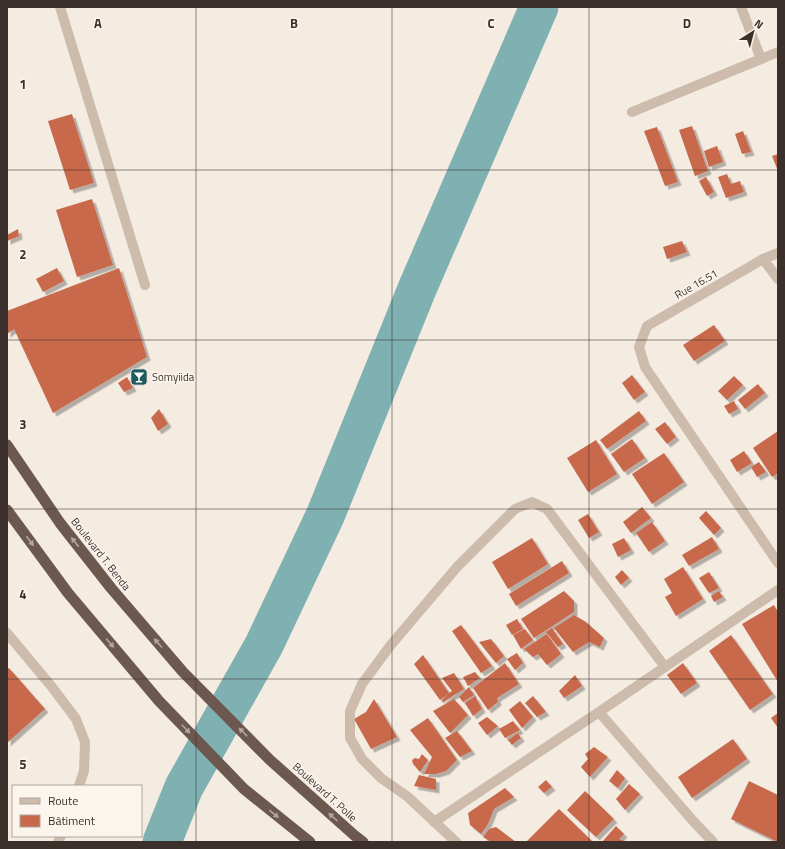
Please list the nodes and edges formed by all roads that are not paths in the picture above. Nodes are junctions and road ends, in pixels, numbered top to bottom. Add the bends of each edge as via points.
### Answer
1 (60, 7) edge
2 (742, 7) edge
3 (778, 52) edge
4 (761, 59) junction
5 (632, 112) dead end
6 (778, 253) edge
7 (763, 259) junction
8 (778, 280) edge
9 (145, 285) dead end
10 (7, 445) edge
11 (7, 510) edge
12 (778, 563) edge
13 (778, 590) edge
14 (7, 633) edge
15 (665, 667) junction
16 (599, 712) junction
17 (270, 760) joint
18 (79, 785) edge
19 (434, 822) junction
20 (310, 842) edge
21 (363, 842) edge
22 (456, 842) edge
23 (713, 842) edge

1 - 9 street
2 - 4 street
3 - 4 street
4 - 5 street
6 - 7 street, Rue 16.51
7 - 8 street
7 - 12 street, Rue 16.51 via 647,326 639,347 645,367
17 -> 10 highway, Boulevard T. Benda via 183,672 111,588 60,523
11 -> 20 highway via 68,594 159,701 244,789
13 - 15 street
14 - 18 street via 76,719 85,742 84,771
15 - 16 street
15 - 19 street via 547,510 532,502 515,509 457,567 390,646 362,684 350,711 350,738 362,759 381,778 408,796
16 - 19 street
16 - 23 street
21 -> 17 highway, Boulevard T. Polle
19 - 22 street

